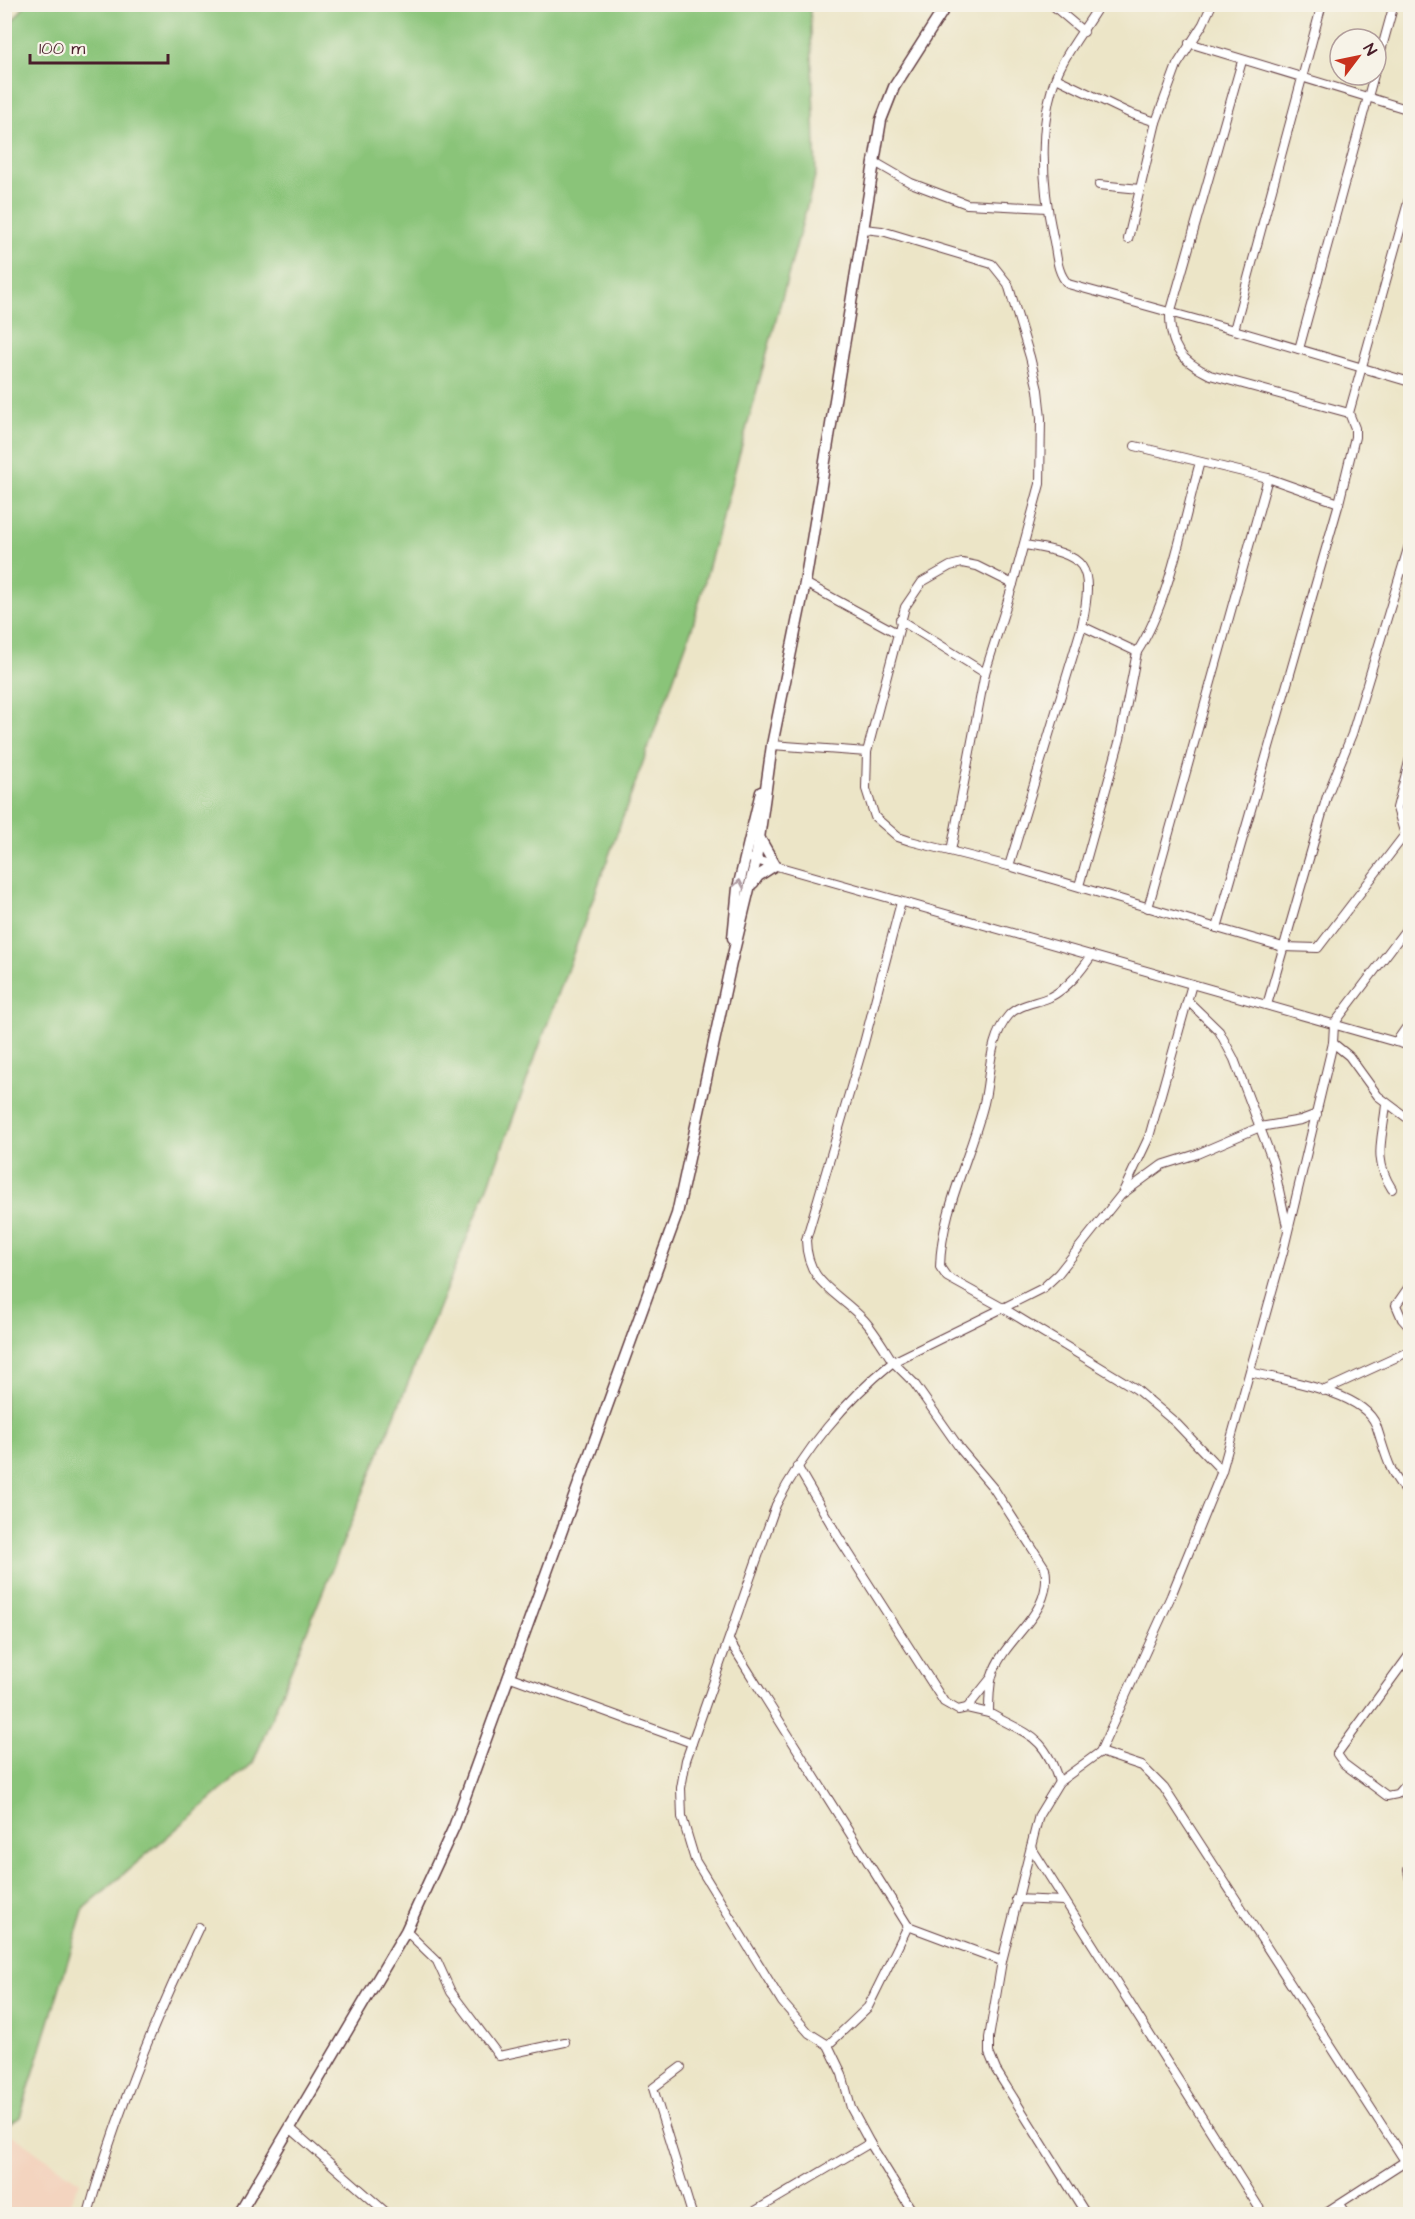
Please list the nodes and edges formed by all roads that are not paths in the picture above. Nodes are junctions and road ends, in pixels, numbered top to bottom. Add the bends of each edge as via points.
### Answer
1 (947, 4) edge
2 (1051, 4) edge
3 (1100, 4) edge
4 (1212, 4) edge
5 (1322, 4) edge
6 (1394, 4) edge
7 (1388, 27) edge
8 (1084, 32) junction
9 (1190, 43) junction
10 (1242, 61) junction
11 (1056, 78) junction
12 (1303, 78) junction
13 (1371, 87) edge
14 (1368, 98) junction
15 (1410, 110) edge
16 (1156, 122) junction
17 (873, 161) junction
18 (1100, 185) dead end
19 (1140, 189) junction
20 (1410, 195) edge
21 (1047, 208) junction
22 (864, 229) junction
23 (1128, 239) dead end
24 (1170, 314) junction
25 (1234, 330) junction
26 (1299, 349) junction
27 (1364, 367) junction
28 (1410, 382) edge
29 (1349, 413) junction
30 (1135, 446) dead end
31 (1200, 462) junction
32 (1268, 478) junction
33 (1339, 502) junction
34 (1410, 542) edge
35 (1025, 545) junction
36 (806, 583) junction
37 (1013, 584) junction
38 (900, 620) junction
39 (1082, 626) junction
40 (897, 633) junction
41 (1137, 652) junction
42 (985, 673) junction
43 (772, 745) junction
44 (867, 752) junction
45 (1410, 758) edge
46 (768, 772) junction
47 (1408, 832) edge
48 (760, 839) junction
49 (951, 851) junction
50 (745, 857) junction
51 (756, 860) junction
52 (775, 865) junction
53 (1009, 866) junction
54 (751, 885) junction
55 (1079, 886) junction
56 (902, 902) junction
57 (1148, 908) junction
58 (1410, 924) edge
59 (1217, 928) junction
60 (1283, 947) junction
61 (1092, 955) junction
62 (731, 963) junction
63 (1191, 984) junction
64 (1188, 1001) junction
65 (1267, 1005) junction
66 (1410, 1022) edge
67 (1334, 1024) junction
68 (1396, 1042) junction
69 (1333, 1043) junction
70 (1410, 1046) edge
71 (1386, 1104) junction
72 (1317, 1114) junction
73 (1410, 1120) edge
74 (1260, 1127) junction
75 (1392, 1189) dead end
76 (1121, 1195) junction
77 (1288, 1230) junction
78 (1410, 1285) edge
79 (1003, 1308) junction
80 (1410, 1328) edge
81 (1410, 1351) edge
82 (893, 1362) junction
83 (1250, 1372) junction
84 (1323, 1391) junction
85 (797, 1466) junction
86 (1222, 1471) junction
87 (1410, 1495) edge
88 (730, 1642) junction
89 (1410, 1654) edge
90 (992, 1675) junction
91 (508, 1676) junction
92 (967, 1708) junction
93 (989, 1713) junction
94 (692, 1743) junction
95 (1100, 1752) junction
96 (1410, 1779) edge
97 (1059, 1782) junction
98 (1030, 1847) junction
99 (1410, 1863) edge
100 (1410, 1880) edge
101 (1016, 1899) junction
102 (1063, 1901) junction
103 (908, 1926) junction
104 (199, 1927) dead end
105 (406, 1931) junction
106 (1002, 1961) junction
107 (565, 2042) dead end
108 (828, 2045) junction
109 (681, 2067) dead end
110 (290, 2128) junction
111 (870, 2143) junction
112 (1407, 2159) edge
113 (1340, 2204) junction
114 (88, 2214) edge
115 (239, 2214) edge
116 (388, 2214) edge
117 (692, 2214) edge
118 (750, 2214) edge
119 (914, 2214) edge
120 (1086, 2214) edge
121 (1263, 2214) edge
122 (1323, 2214) edge
123 (1347, 2214) edge

1 - 17 street via 894,87 881,120
2 - 8 street
3 - 8 street
4 - 9 street
5 - 12 street
6 - 7 street
8 - 11 street
9 - 10 street
9 - 16 street via 1177,65
10 - 12 street
10 - 24 street
11 - 16 street
11 - 21 street via 1044,140
12 - 14 street
12 - 25 street
13 - 14 street
14 - 15 street
14 - 26 street
16 - 19 street
17 - 21 street via 911,183 967,204
17 - 22 street
18 - 19 street
19 - 23 street
20 - 27 street
21 - 24 street via 1060,274 1068,284
22 - 35 street via 891,233 992,264 1008,284 1030,357 1041,418 1040,484
22 - 36 street
24 - 25 street
24 - 29 street via 1170,334 1192,366 1209,375
25 - 26 street
26 - 27 street
27 - 28 street
27 - 29 street
29 - 33 street via 1355,437
30 - 31 street
31 - 32 street
31 - 41 street via 1165,588
32 - 33 street
32 - 57 street
33 - 59 street
34 - 60 street via 1352,734 1327,796
35 - 37 street
35 - 39 street via 1059,551 1082,565 1088,579
36 - 40 street
36 - 43 street
37 - 38 street via 977,566 950,566 922,582
37 - 42 street
38 - 40 street
38 - 42 street
39 - 41 street
39 - 53 street
40 - 44 street
41 - 55 street via 1123,728
42 - 49 street
43 - 44 street
43 - 46 street
44 - 49 street via 866,789 875,817 898,837
45 - 47 street via 1397,808
46 - 48 street
46 - 50 street
47 - 60 street via 1323,944 1312,950
48 - 51 street
48 - 52 street
49 - 53 street
50 - 51 street
62 -> 50 street
51 - 52 street
51 - 54 street
52 - 54 street
52 - 56 street
53 - 55 street
54 - 62 street
55 - 57 street
56 - 61 street
56 - 82 street via 806,1239 811,1270 863,1319
57 - 59 street
58 - 67 street
59 - 60 street
60 - 65 street
61 - 63 street
61 - 79 street via 1059,991 1018,1008 1001,1026 991,1054 984,1102 947,1224 940,1260 942,1273
62 - 91 street via 677,1214
63 - 64 street
63 - 65 street
64 - 74 street via 1219,1031
64 - 76 street via 1149,1137
65 - 67 street
66 - 68 street
67 - 68 street
67 - 69 street
68 - 70 street
69 - 71 street via 1349,1056
69 - 72 street
71 - 73 street
71 - 75 street via 1379,1158
72 - 74 street
72 - 77 street
74 - 76 street via 1162,1165
74 - 77 street via 1282,1193
76 - 79 street via 1058,1274 1043,1288
77 - 83 street
78 - 80 street via 1396,1305
79 - 82 street
79 - 86 street via 1136,1389 1176,1422
81 - 84 street
82 - 85 street via 866,1384
82 - 90 street via 914,1383 994,1489 1045,1568 1048,1581 1044,1599
83 - 84 street
83 - 86 street
84 - 87 street via 1345,1398 1371,1415 1395,1480
85 - 88 street via 776,1504
85 - 92 street via 944,1702 958,1710
86 - 95 street
88 - 94 street
88 - 103 street
89 - 96 street via 1337,1754 1344,1764 1387,1796 1397,1794
90 - 92 street
90 - 93 street
91 - 94 street
91 - 105 street via 454,1827
92 - 93 street
93 - 97 street via 1024,1731 1046,1749
94 - 108 street via 681,1788 682,1817 695,1860 782,2002 802,2027
95 - 97 street
95 - 112 street via 1142,1766 1164,1788
97 - 98 street via 1040,1815
98 - 101 street
98 - 102 street
99 - 100 street
101 - 102 street
101 - 106 street
102 - 121 street
103 - 106 street
103 - 108 street via 868,2007
104 - 114 street via 129,2093
105 - 107 street via 437,1961 451,1992 499,2056
105 - 110 street
106 - 120 street via 989,2053
108 - 111 street via 842,2074 851,2108
109 - 117 street via 653,2088
110 - 115 street
110 - 116 street
111 - 118 street
111 - 119 street
112 - 113 street
113 - 122 street
113 - 123 street

